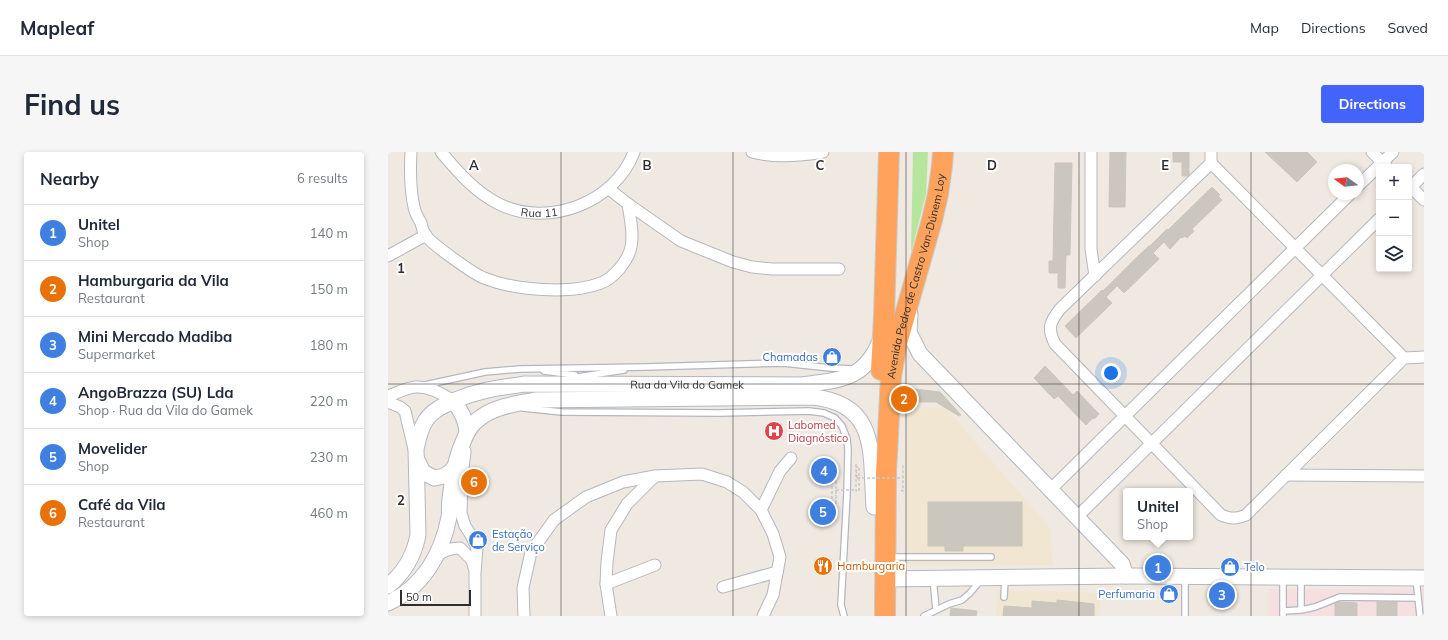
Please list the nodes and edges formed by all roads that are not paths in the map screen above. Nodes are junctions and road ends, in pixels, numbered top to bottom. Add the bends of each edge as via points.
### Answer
1 (411, 152) edge
2 (441, 152) edge
3 (634, 152) edge
4 (752, 152) edge
5 (823, 152) edge
6 (889, 152) edge
7 (942, 152) edge
8 (1091, 152) edge
9 (1372, 152) edge
10 (1393, 152) edge
11 (1211, 157) edge
12 (1384, 164) edge
13 (1386, 164) edge
14 (1376, 172) edge
15 (1424, 174) edge
16 (1364, 181) edge
17 (1412, 185) edge
18 (609, 189) junction
19 (1412, 189) edge
20 (1344, 200) edge
21 (1424, 200) edge
22 (628, 204) junction
23 (1376, 222) edge
24 (426, 235) junction
25 (1295, 248) junction
26 (388, 256) edge
27 (839, 270) dead end
28 (1095, 276) junction
29 (1321, 276) junction
30 (914, 284) junction
31 (884, 316) junction
32 (1424, 357) edge
33 (1404, 358) junction
34 (866, 365) junction
35 (646, 367) junction
36 (524, 368) junction
37 (581, 376) junction
38 (525, 384) junction
39 (645, 385) junction
40 (415, 387) junction
41 (388, 396) edge
42 (388, 402) edge
43 (453, 402) junction
44 (501, 408) junction
45 (1125, 416) junction
46 (467, 432) junction
47 (1152, 443) junction
48 (791, 458) dead end
49 (417, 460) junction
50 (455, 466) junction
51 (1286, 475) junction
52 (655, 476) junction
53 (1424, 476) edge
54 (867, 477) junction
55 (1051, 489) junction
56 (761, 510) junction
57 (1077, 517) junction
58 (438, 555) junction
59 (885, 557) junction
60 (991, 557) dead end
61 (655, 565) dead end
62 (777, 572) junction
63 (475, 573) junction
64 (1126, 576) junction
65 (1185, 576) junction
66 (986, 577) junction
67 (1005, 577) junction
68 (1283, 577) junction
69 (1301, 577) junction
70 (885, 578) junction
71 (933, 578) junction
72 (1420, 578) edge
73 (606, 584) junction
74 (388, 586) edge
75 (723, 587) dead end
76 (1004, 596) dead end
77 (1418, 598) junction
78 (388, 603) edge
79 (936, 610) junction
80 (1301, 610) junction
81 (1283, 613) edge
82 (475, 616) edge
83 (524, 616) edge
84 (611, 616) edge
85 (763, 616) edge
86 (843, 616) edge
87 (873, 616) edge
88 (885, 616) edge
89 (924, 616) edge
90 (1185, 616) edge
91 (1420, 616) edge

1 - 24 street via 410,176 414,208
2 - 18 street, Rua 11 via 460,175 479,192 519,211 539,214 563,212 584,204
3 - 18 street, Rua 11 via 622,174
4 - 5 street via 778,156
6 - 31 highway, Avenida Pedro de Castro Van-Dúnem Loy
7 - 30 highway, Avenida Pedro de Castro Van-Dúnem Loy via 938,194
8 - 28 street via 1091,249
9 - 12 street
10 - 13 street
11 - 25 street
11 - 28 street
14 - 16 street
15 - 17 street
18 - 22 street
19 - 21 street
20 - 25 street
22 - 24 street via 631,247 626,260 602,283 572,290 513,286 483,278 444,253
22 - 27 street via 681,241 733,262 752,267
23 - 29 street
24 - 26 street
25 - 29 street
25 - 45 street
28 - 45 street via 1054,317 1050,326 1051,336 1055,344
29 - 33 street
29 - 47 street
30 - 55 main road via 909,332 920,354
30 - 59 highway, Avenida Pedro de Castro Van-Dúnem Loy via 891,376
31 - 34 main road, Rua da Vila do Gamek via 876,350
31 - 54 highway, Avenida Pedro de Castro Van-Dúnem Loy via 876,414
32 - 33 street
33 - 51 street
34 - 35 lane via 848,369 784,363
34 - 39 main road, Rua da Vila do Gamek via 842,379 801,385
35 - 36 lane
35 - 37 lane
36 - 37 lane
36 - 40 lane via 485,372
37 - 38 lane
37 - 39 lane
38 - 39 main road, Rua da Vila do Gamek
38 - 43 main road, Rua da Vila do Gamek via 483,390
40 - 41 street
40 - 43 street via 436,391
42 - 49 street via 405,411
43 - 46 main road via 463,415
43 - 49 main road, Rua da Vila do Gamek via 436,410 426,420 418,438
44 - 46 main road, Rua da Vila do Gamek via 481,417
44 - 54 main road, Rua da Vila do Gamek via 535,400 813,397 826,399 850,409 864,426 871,455
44 - 86 lane, Rua da Vila do Gamek via 562,412 808,411 824,413 835,418 847,438 848,456 841,605
45 - 47 street
45 - 55 street
46 - 50 main road, Rua da Vila do Gamek
46 - 63 street via 461,513 477,548
47 - 51 street via 1221,515 1229,518 1238,519 1246,515
47 - 57 street
48 - 56 street via 780,471
49 - 50 main road via 423,472 434,478 452,472
49 - 74 main road, Rua da Vila do Gamek via 416,546 406,567
50 - 58 main road, Rua da Vila do Gamek via 449,516
51 - 53 street
52 - 56 street via 702,474 727,482 743,492
52 - 73 street via 627,504 611,530
52 - 83 street via 622,482 586,497 554,520 531,552 523,588
54 - 87 highway, Avenida Pedro de Castro Van-Dúnem Loy via 874,507
55 - 57 main road
56 - 62 street via 773,534 780,557
57 - 64 main road via 1122,564
58 - 63 street via 445,550 460,548 472,560
58 - 78 main road, Rua da Vila do Gamek via 409,591
59 - 60 lane
59 - 70 highway, Avenida Pedro de Castro Van-Dúnem Loy
61 - 73 street
62 - 75 street
62 - 85 street via 773,595
63 - 82 street
64 - 65 main road
64 - 67 main road
65 - 68 main road
65 - 90 lane
66 - 67 main road
66 - 71 main road
66 - 79 lane via 962,600
67 - 76 lane
68 - 69 main road
68 - 81 lane
69 - 72 main road
69 - 80 lane
70 - 71 main road
70 - 88 highway, Avenida Pedro de Castro Van-Dúnem Loy
71 - 79 lane
72 - 77 lane
73 - 84 street
77 - 80 lane via 1340,597
77 - 91 lane
79 - 89 lane
80 - 81 lane

